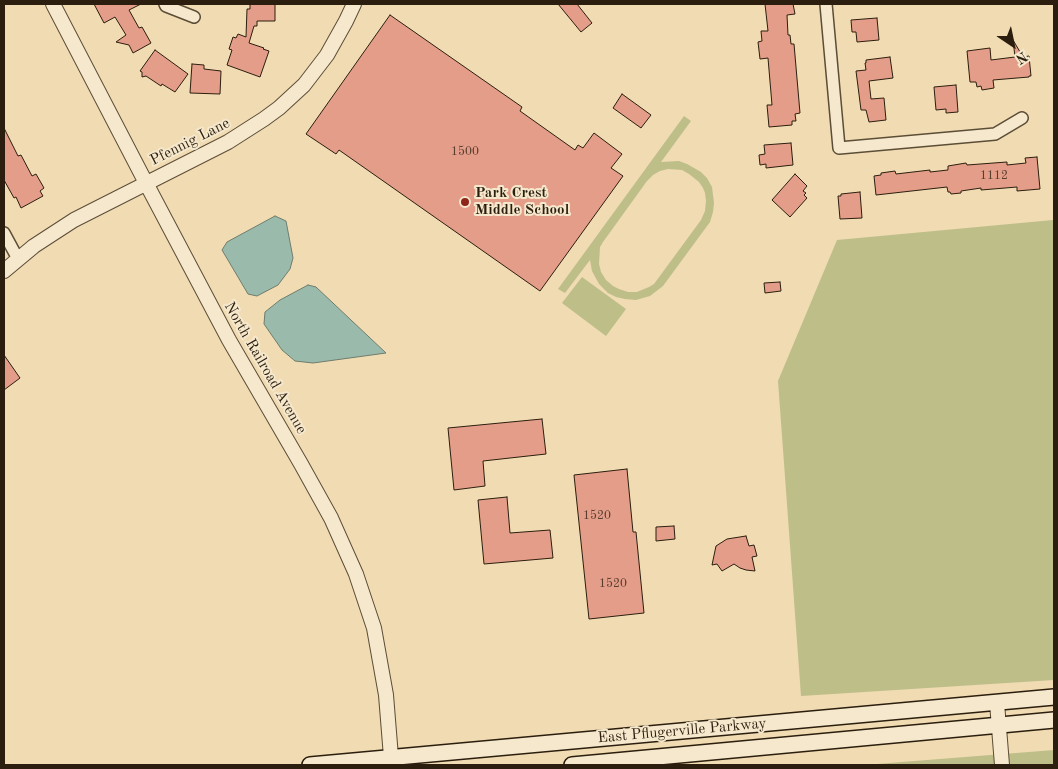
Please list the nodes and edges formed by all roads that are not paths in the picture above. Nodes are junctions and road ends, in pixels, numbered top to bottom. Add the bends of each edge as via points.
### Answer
1 (53, 4) edge
2 (165, 4) edge
3 (354, 4) edge
4 (826, 4) edge
5 (194, 17) dead end
6 (1022, 118) dead end
7 (146, 183) junction
8 (4, 233) edge
9 (18, 259) junction
10 (4, 271) edge
11 (1054, 697) edge
12 (997, 703) junction
13 (1054, 720) edge
14 (998, 725) junction
15 (392, 763) edge
16 (310, 765) edge
17 (572, 765) edge
18 (1002, 765) edge

1 - 7 street, North Railroad Avenue
2 - 5 street
3 - 7 street, Pfennig Lane via 327,55 304,85 279,108 228,142
4 - 6 street via 839,148 995,134
7 - 9 street, Pfennig Lane via 74,220
7 - 15 street, North Railroad Avenue via 229,340 331,518 356,574 374,628 383,674
8 - 9 street
9 - 10 street, Pfennig Lane
11 - 12 main road, East Pflugerville Parkway
12 - 14 street
12 - 15 main road, East Pflugerville Parkway
13 - 14 main road, East Pflugerville Parkway
14 - 17 main road, East Pflugerville Parkway
14 - 18 street
15 - 16 main road, East Pflugerville Parkway

